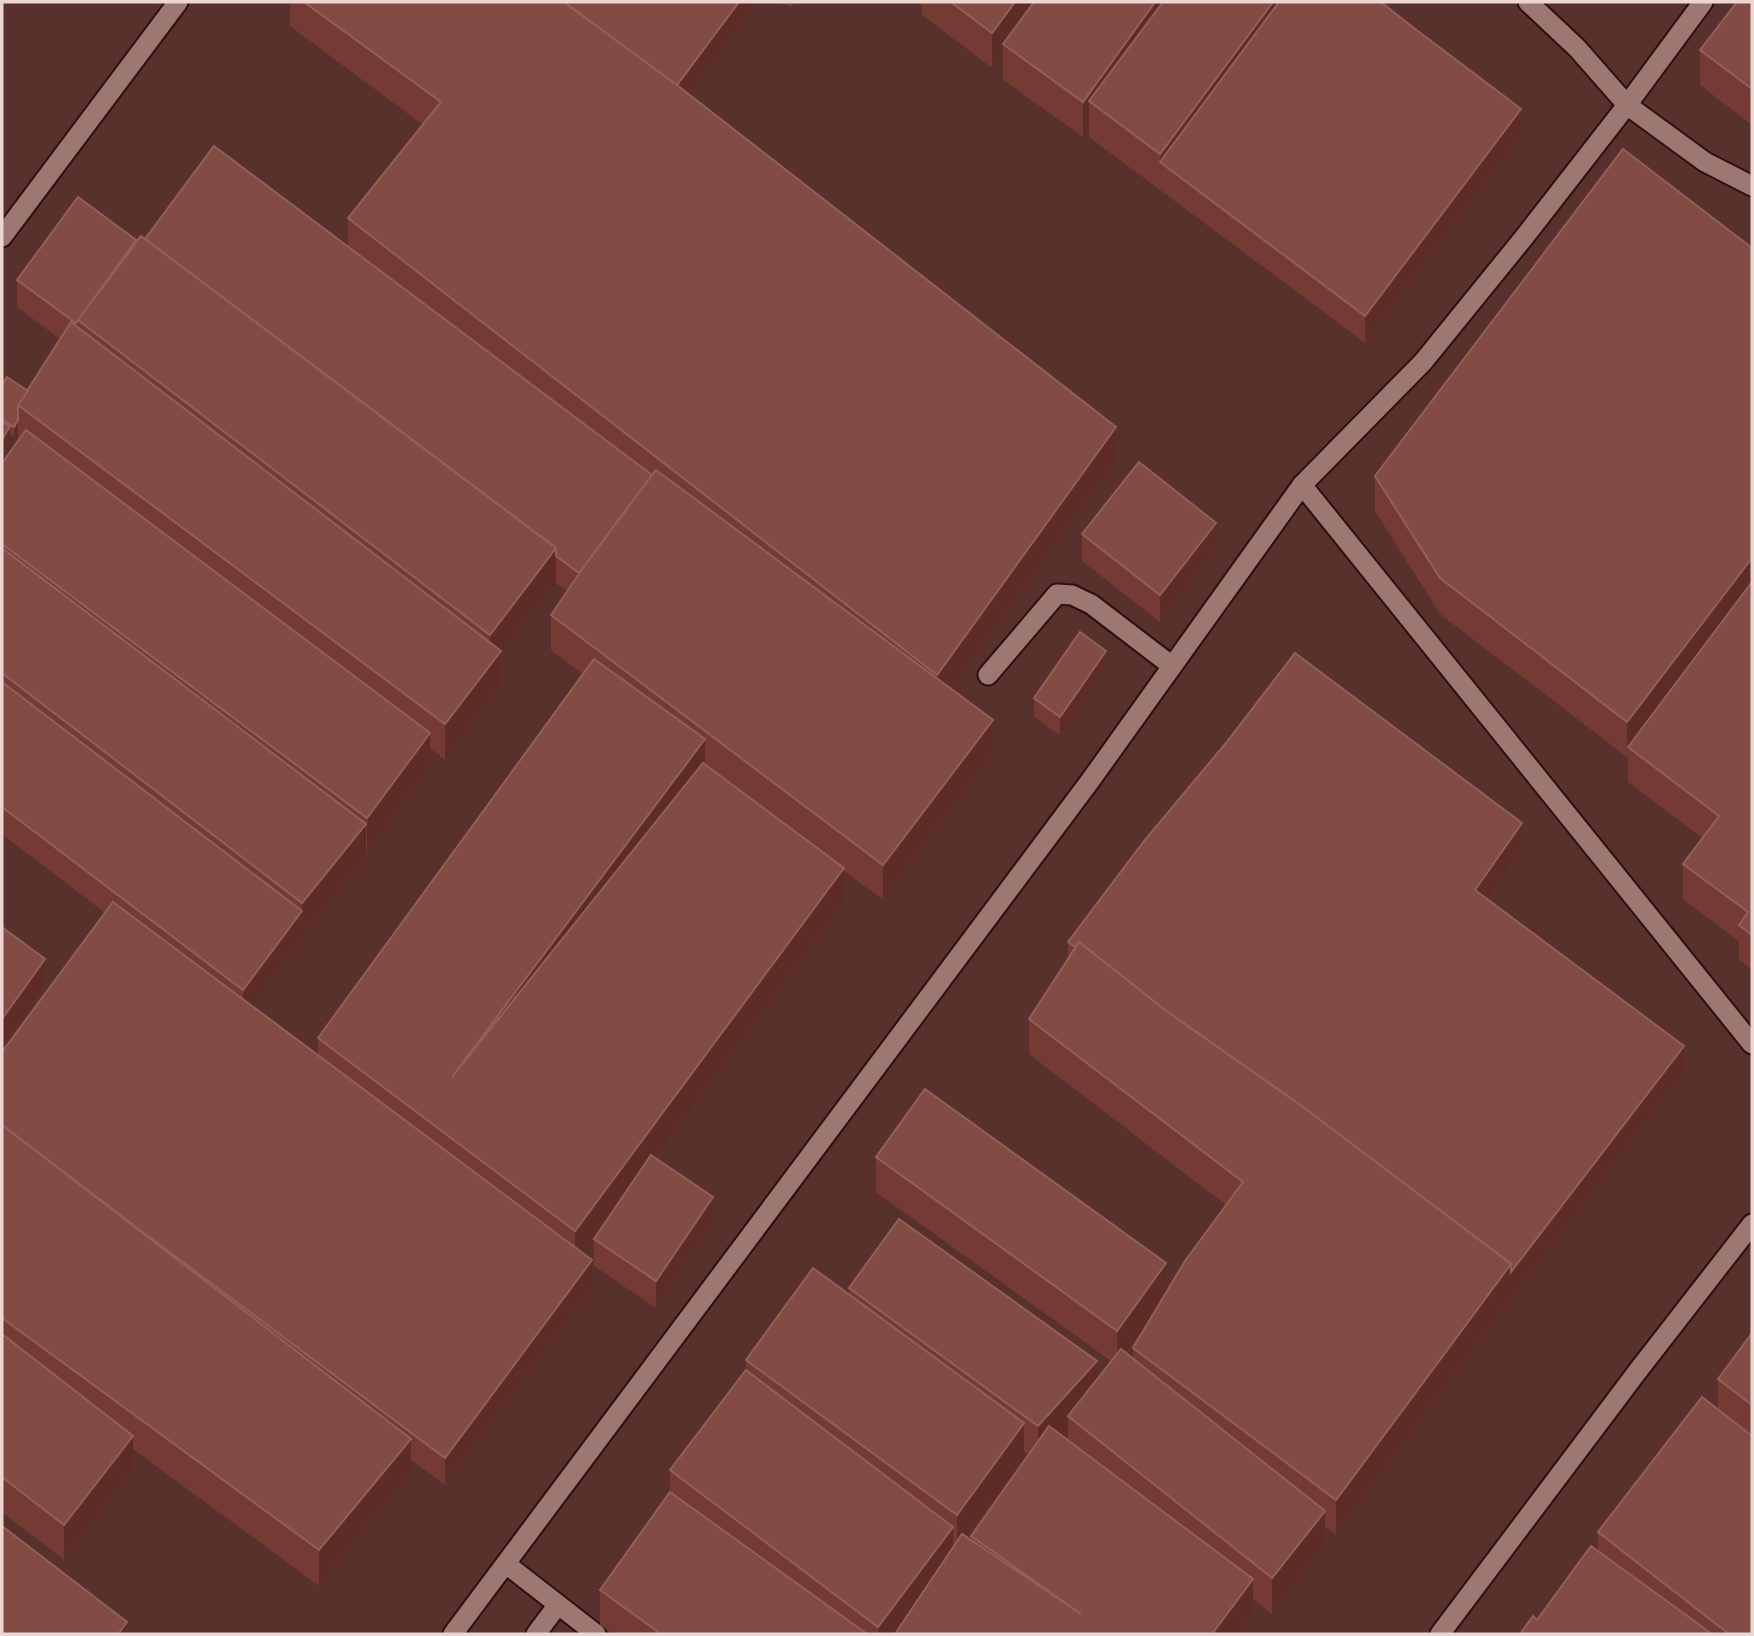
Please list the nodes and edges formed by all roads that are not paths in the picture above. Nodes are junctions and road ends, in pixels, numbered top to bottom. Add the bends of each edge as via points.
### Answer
1 (178, 2) edge
2 (1528, 2) edge
3 (1703, 2) edge
4 (1627, 105) junction
5 (1752, 186) edge
6 (2, 237) edge
7 (1302, 485) junction
8 (1172, 666) junction
9 (988, 676) dead end
10 (1752, 1044) edge
11 (1752, 1223) edge
12 (506, 1564) junction
13 (557, 1606) junction
14 (453, 1634) edge
15 (536, 1634) edge
16 (596, 1634) edge
17 (1440, 1634) edge

1 - 6 lane
2 - 4 lane
3 - 4 lane
4 - 5 lane via 1706,162
4 - 7 lane via 1423,362
7 - 8 lane
7 - 10 lane
8 - 9 lane via 1091,604 1057,594
8 - 12 lane
11 - 17 lane
12 - 13 lane
12 - 14 lane
13 - 15 lane
13 - 16 lane

